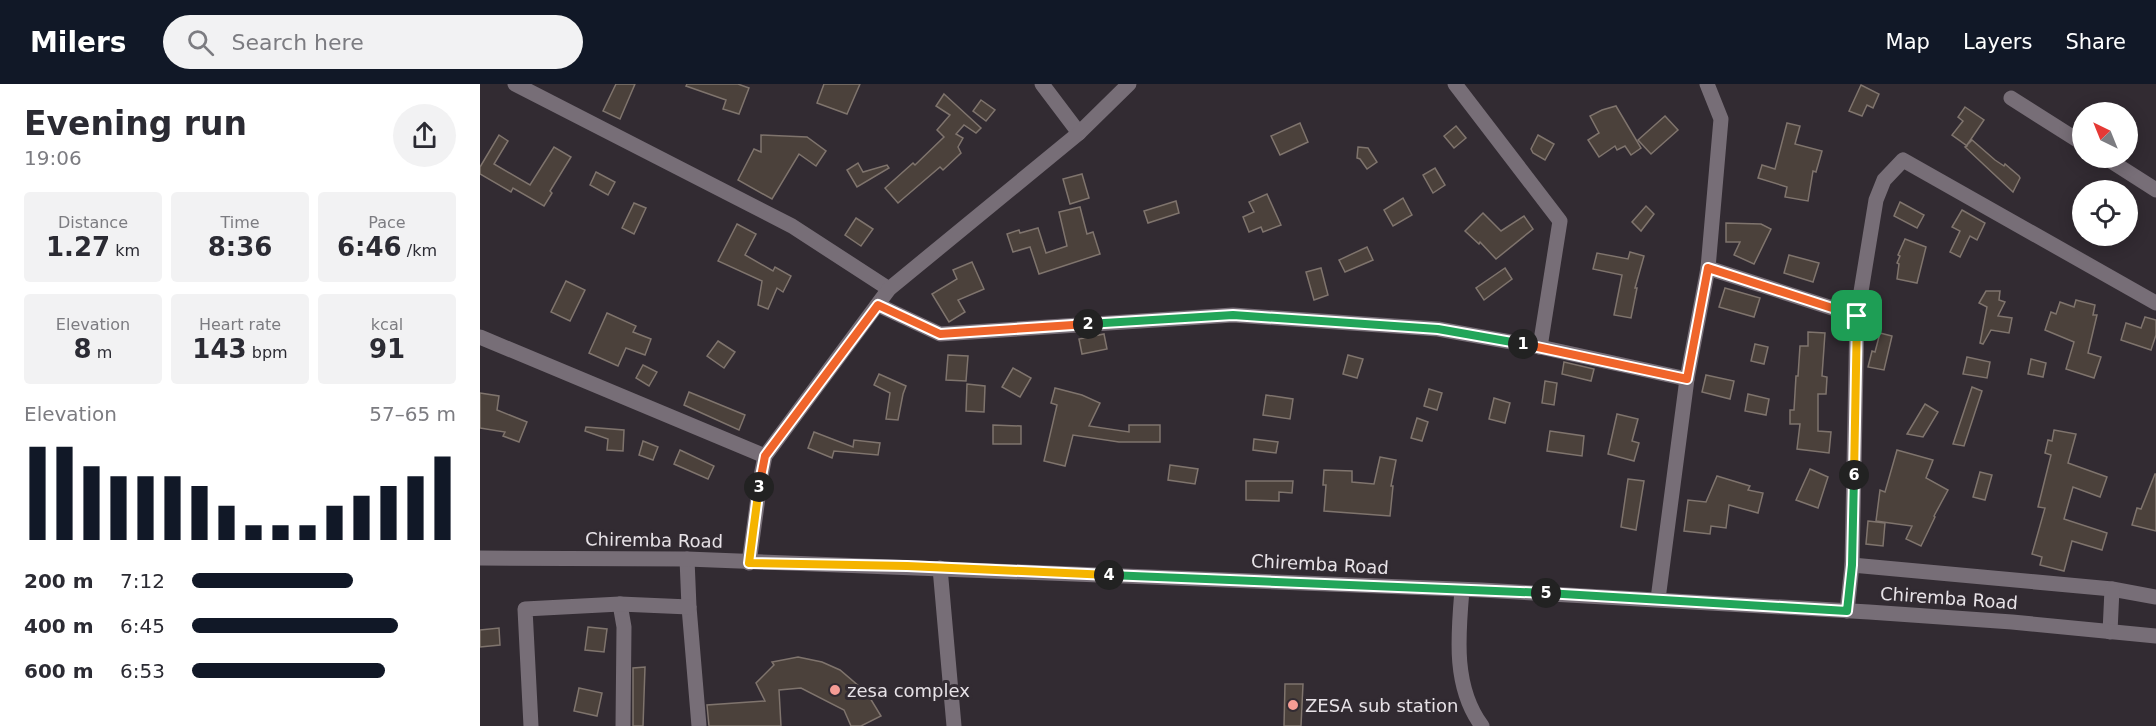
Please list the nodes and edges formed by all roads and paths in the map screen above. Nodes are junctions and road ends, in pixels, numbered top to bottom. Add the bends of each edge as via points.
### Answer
1 (515, 84) edge
2 (1042, 84) edge
3 (1129, 84) edge
4 (1455, 84) edge
5 (1707, 84) edge
6 (2011, 98) dead end
7 (1079, 133) junction
8 (2072, 137) edge
9 (2122, 168) edge
10 (2156, 190) edge
11 (1708, 268) junction
12 (889, 289) junction
13 (2156, 303) edge
14 (878, 305) junction
15 (1857, 316) junction
16 (480, 337) edge
17 (1540, 347) junction
18 (1687, 379) junction
19 (765, 456) junction
20 (480, 558) edge
21 (687, 559) junction
22 (749, 563) junction
23 (1852, 565) junction
24 (940, 568) junction
25 (2112, 589) junction
26 (1462, 590) junction
27 (2156, 597) edge
28 (1658, 599) junction
29 (620, 604) junction
30 (689, 607) junction
31 (1847, 611) junction
32 (2110, 632) junction
33 (2156, 636) edge
34 (531, 726) edge
35 (623, 726) edge
36 (699, 726) edge
37 (954, 726) edge
38 (1482, 726) edge

1 - 12 street via 792,226
2 - 7 street
3 - 7 street
4 - 17 street via 1560,221
5 - 11 street via 1721,119
6 - 8 street
7 - 12 street
9 - 10 street
11 - 15 street
11 - 18 street
12 - 14 street
13 - 15 street via 1903,160 1884,180 1876,200
14 - 17 street via 940,334 1233,315 1438,329
14 - 19 street
15 - 23 street
16 - 19 street
17 - 18 street
18 - 28 street
19 - 22 street
20 - 21 street, Chiremba Road
21 - 22 street, Chiremba Road
21 - 30 street
22 - 24 street, Chiremba Road
23 - 25 street
23 - 31 street
24 - 26 street, Chiremba Road
24 - 37 street
25 - 27 street
25 - 32 street
26 - 28 street, Chiremba Road
26 - 38 street via 1458,651 1466,697
28 - 31 street, Chiremba Road
29 - 30 street
29 - 34 street via 525,609
29 - 35 street via 624,627
30 - 36 street
31 - 32 street, Chiremba Road
32 - 33 street, Chiremba Road

